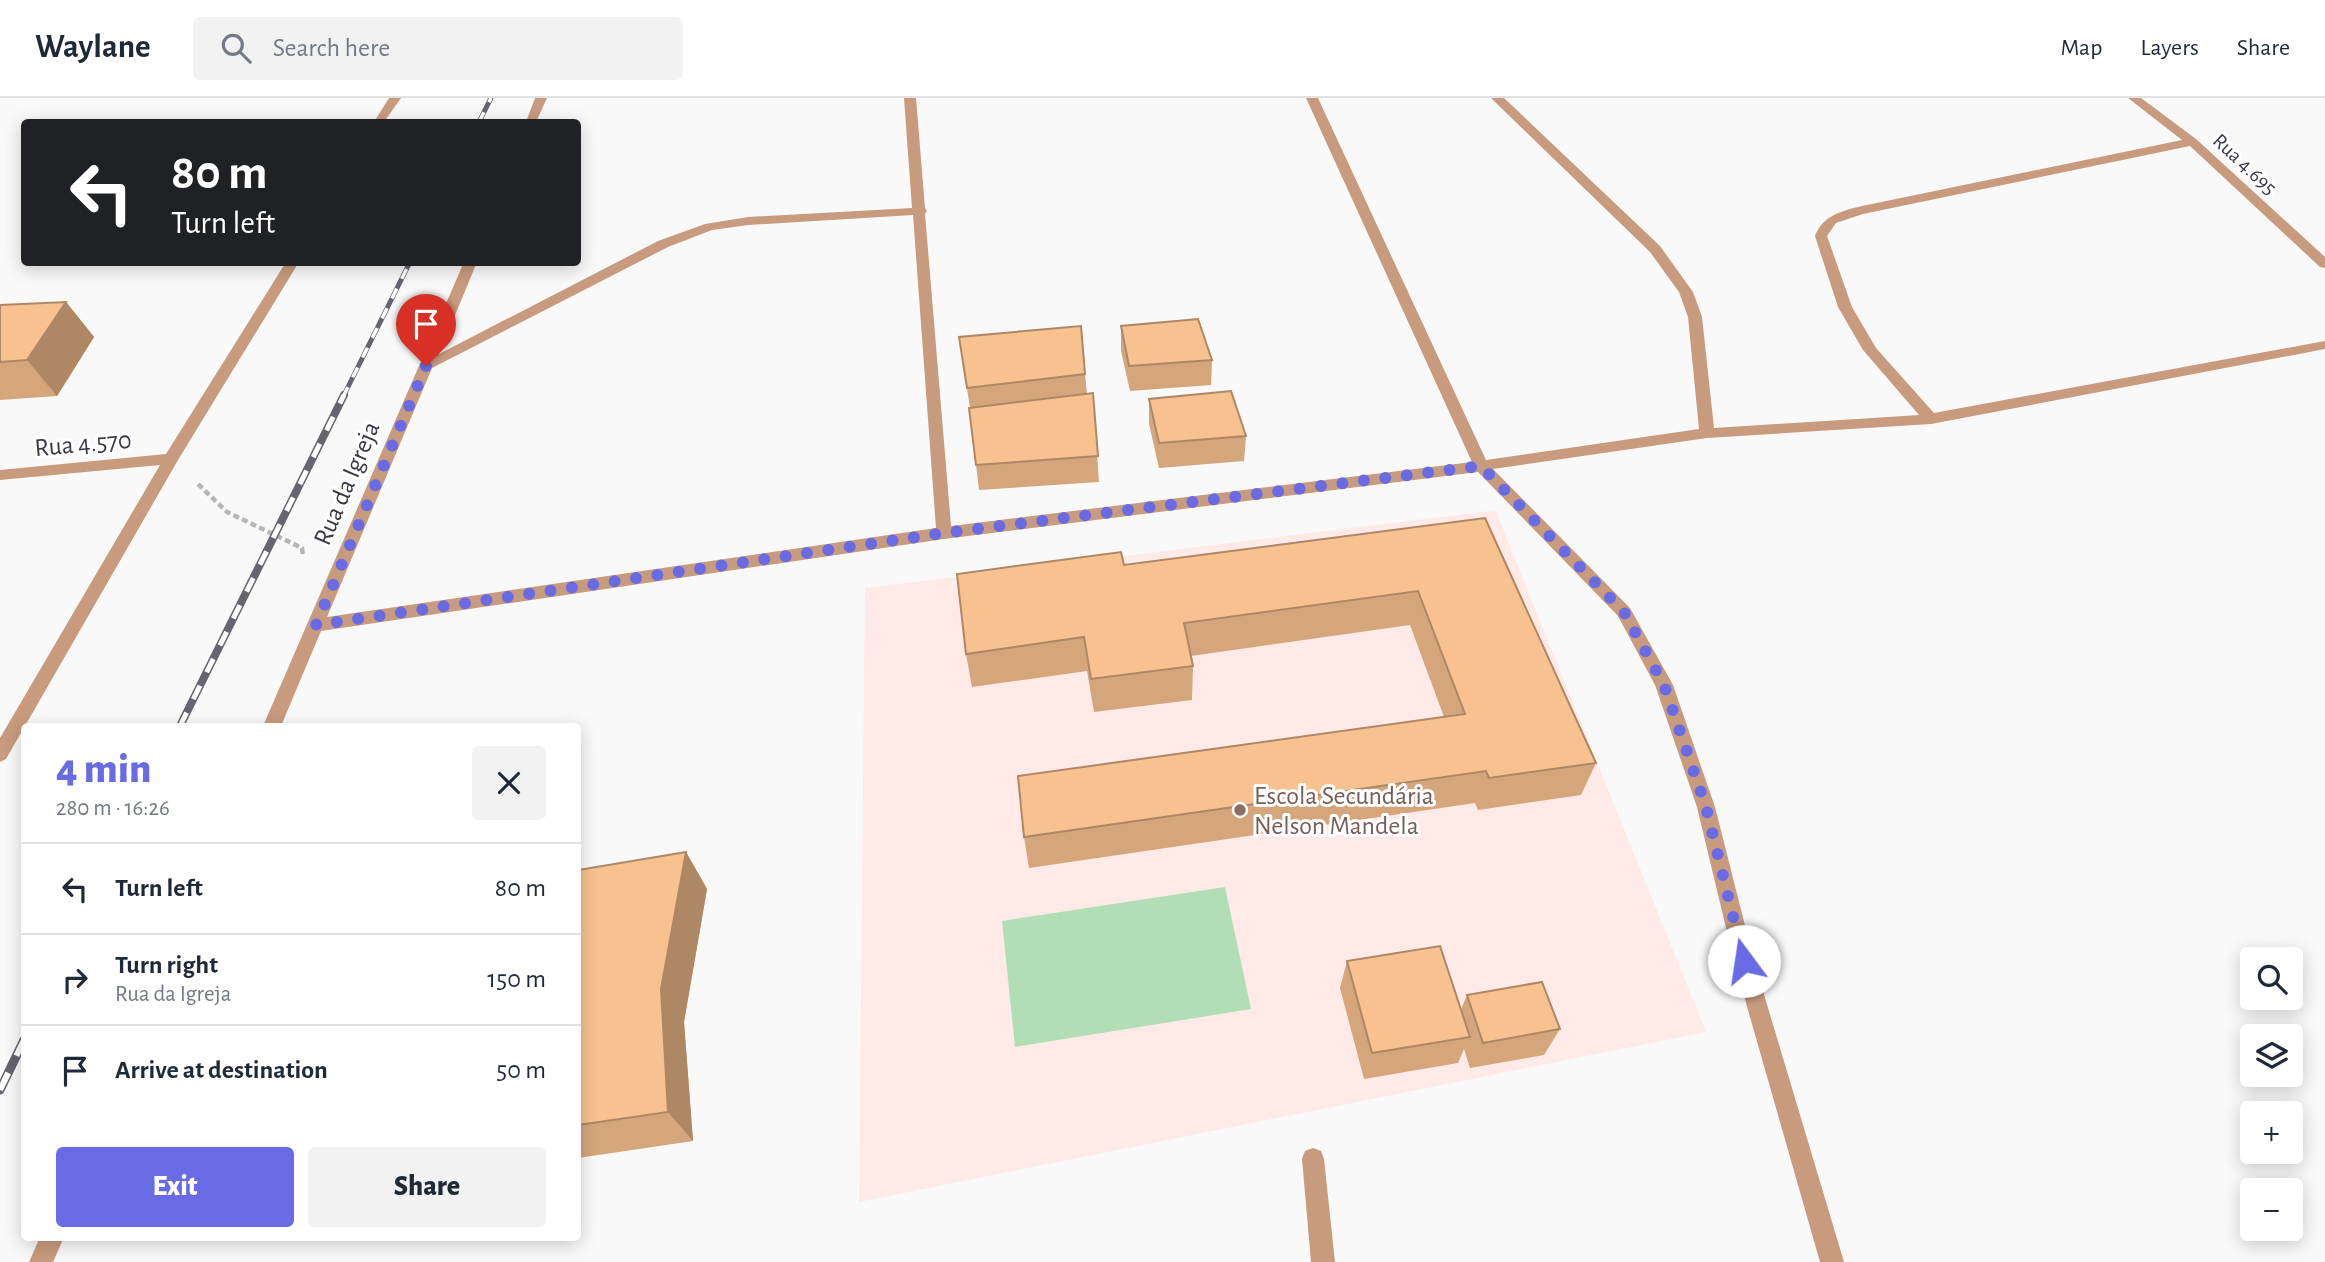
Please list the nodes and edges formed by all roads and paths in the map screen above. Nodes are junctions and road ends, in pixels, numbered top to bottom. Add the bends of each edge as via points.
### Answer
1 (394, 98) edge
2 (541, 98) edge
3 (911, 98) edge
4 (1311, 98) edge
5 (1497, 98) edge
6 (2134, 98) edge
7 (381, 119) edge
8 (532, 119) edge
9 (2192, 142) junction
10 (921, 211) junction
11 (2325, 264) edge
12 (291, 266) edge
13 (469, 266) edge
14 (2325, 345) edge
15 (426, 366) junction
16 (1931, 419) junction
17 (1707, 433) junction
18 (171, 459) junction
19 (1481, 466) junction
20 (0, 475) edge
21 (944, 533) junction
22 (316, 625) junction
23 (273, 723) edge
24 (0, 754) edge
25 (1313, 1159) dead end
26 (49, 1241) edge
27 (41, 1262) edge
28 (1324, 1262) edge
29 (1832, 1262) edge

1 - 7 street
2 - 8 street
3 - 10 street
4 - 19 street
5 - 17 street via 1655,249 1686,292 1695,317
6 - 9 street, Rua 4.695
9 - 11 street, Rua 4.695
9 - 16 street via 1862,210 1835,217 1824,226 1821,236 1845,307 1870,350
10 - 15 street via 709,227 663,244
10 - 21 street
12 - 18 street
13 - 15 street, Rua da Igreja
14 - 16 street
15 - 22 street, Rua da Igreja
16 - 17 street
17 - 19 street
18 - 20 street, Rua 4.570
18 - 22 path via 227,512 302,548
18 - 24 street
19 - 21 street
19 - 29 street via 1624,612 1664,685 1706,807 1744,961
21 - 22 street
22 - 23 street, Rua da Igreja
25 - 28 street
26 - 27 street

